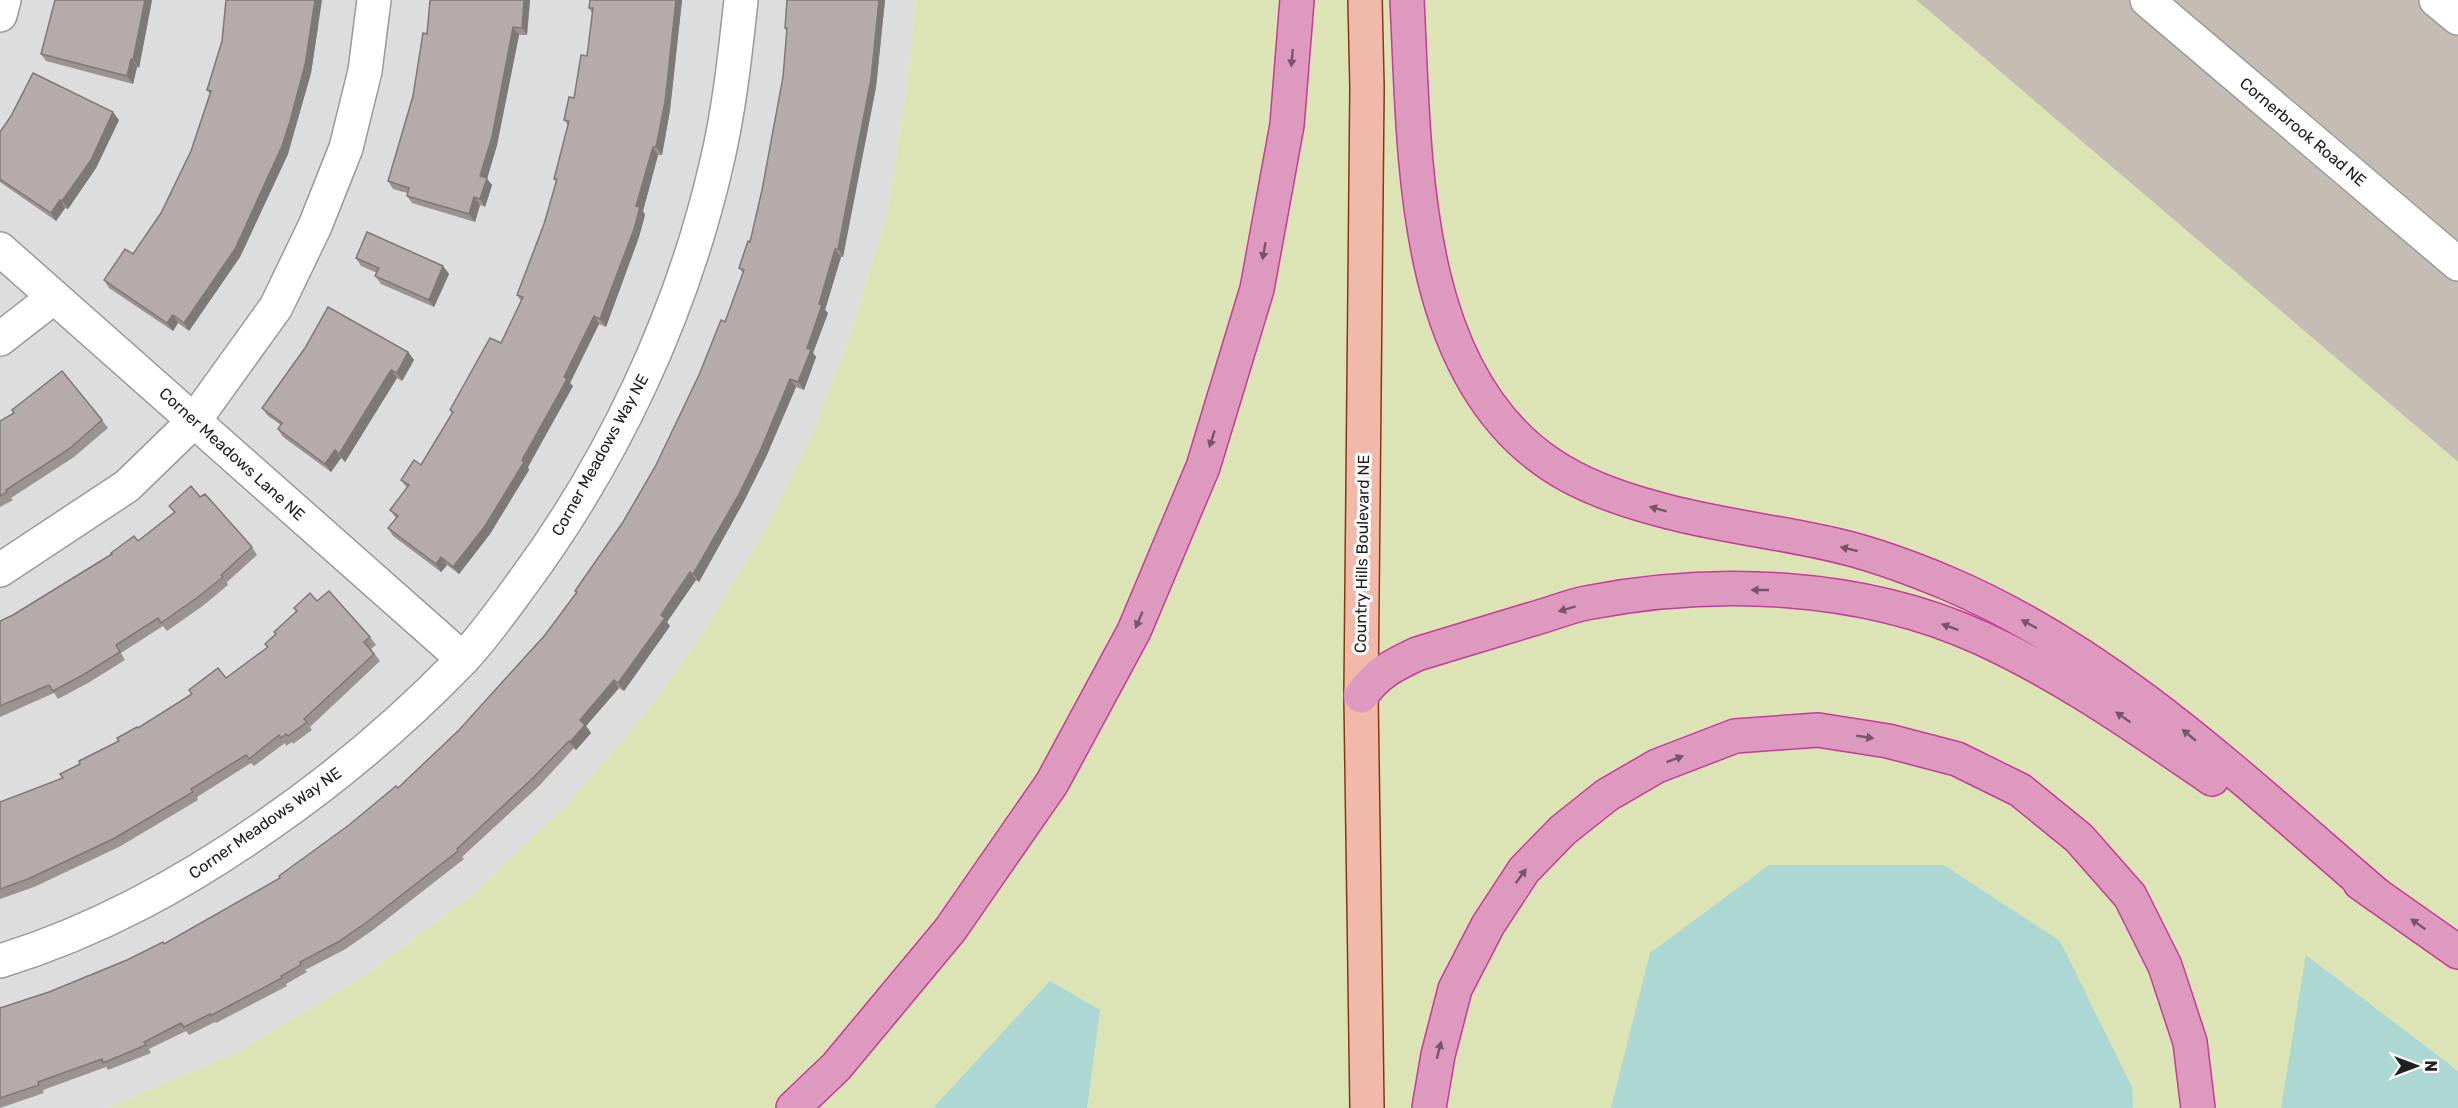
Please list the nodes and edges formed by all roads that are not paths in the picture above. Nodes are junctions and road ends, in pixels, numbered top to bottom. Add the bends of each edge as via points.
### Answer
1 (4, 0) edge
2 (374, 0) edge
3 (741, 0) edge
4 (1297, 0) edge
5 (1365, 0) edge
6 (1407, 0) edge
7 (2147, 0) edge
8 (2436, 0) edge
9 (0, 15) edge
10 (2458, 18) edge
11 (0, 249) edge
12 (2458, 264) edge
13 (54, 297) junction
14 (0, 339) edge
15 (194, 421) junction
16 (0, 570) edge
17 (463, 659) junction
18 (1361, 696) junction
19 (2377, 895) junction
20 (2458, 952) edge
21 (0, 961) edge
22 (793, 1108) edge
23 (1367, 1108) edge
24 (1429, 1108) edge
25 (2198, 1108) edge

1 - 9 street
2 - 15 street via 365,71 346,148 315,226 276,307
3 - 17 street, Corner Meadows Way NE via 735,65 716,166 688,262 652,359 605,455 558,535
4 -> 22 highway via 1287,125 1257,290 1203,467 1134,631 1052,783 950,930 836,1067
5 - 18 main road, Country Hills Boulevard NE
19 -> 6 highway via 2161,711 2054,637 1949,583 1897,563 1617,497 1549,464 1526,445 1479,391 1440,300 1425,240 1418,188
7 - 12 street, Cornerbrook Road NE
8 - 10 street
11 - 13 street, Corner Meadows Lane NE
13 - 14 street
13 - 15 street, Corner Meadows Lane NE
15 - 16 street via 127,486
15 - 17 street, Corner Meadows Lane NE
17 - 21 street, Corner Meadows Way NE via 390,730 316,791 212,864 123,913 37,950
19 -> 18 highway via 2112,709 1980,637 1918,615 1861,601 1767,590 1688,590 1584,604 1417,654 1373,680
18 - 23 main road, Country Hills Boulevard NE
20 -> 19 highway
24 -> 25 highway via 1455,989 1488,925 1524,870 1563,830 1607,795 1657,766 1735,736 1818,730 1888,741 1957,759 2020,790 2079,838 2130,896 2165,966 2190,1042

